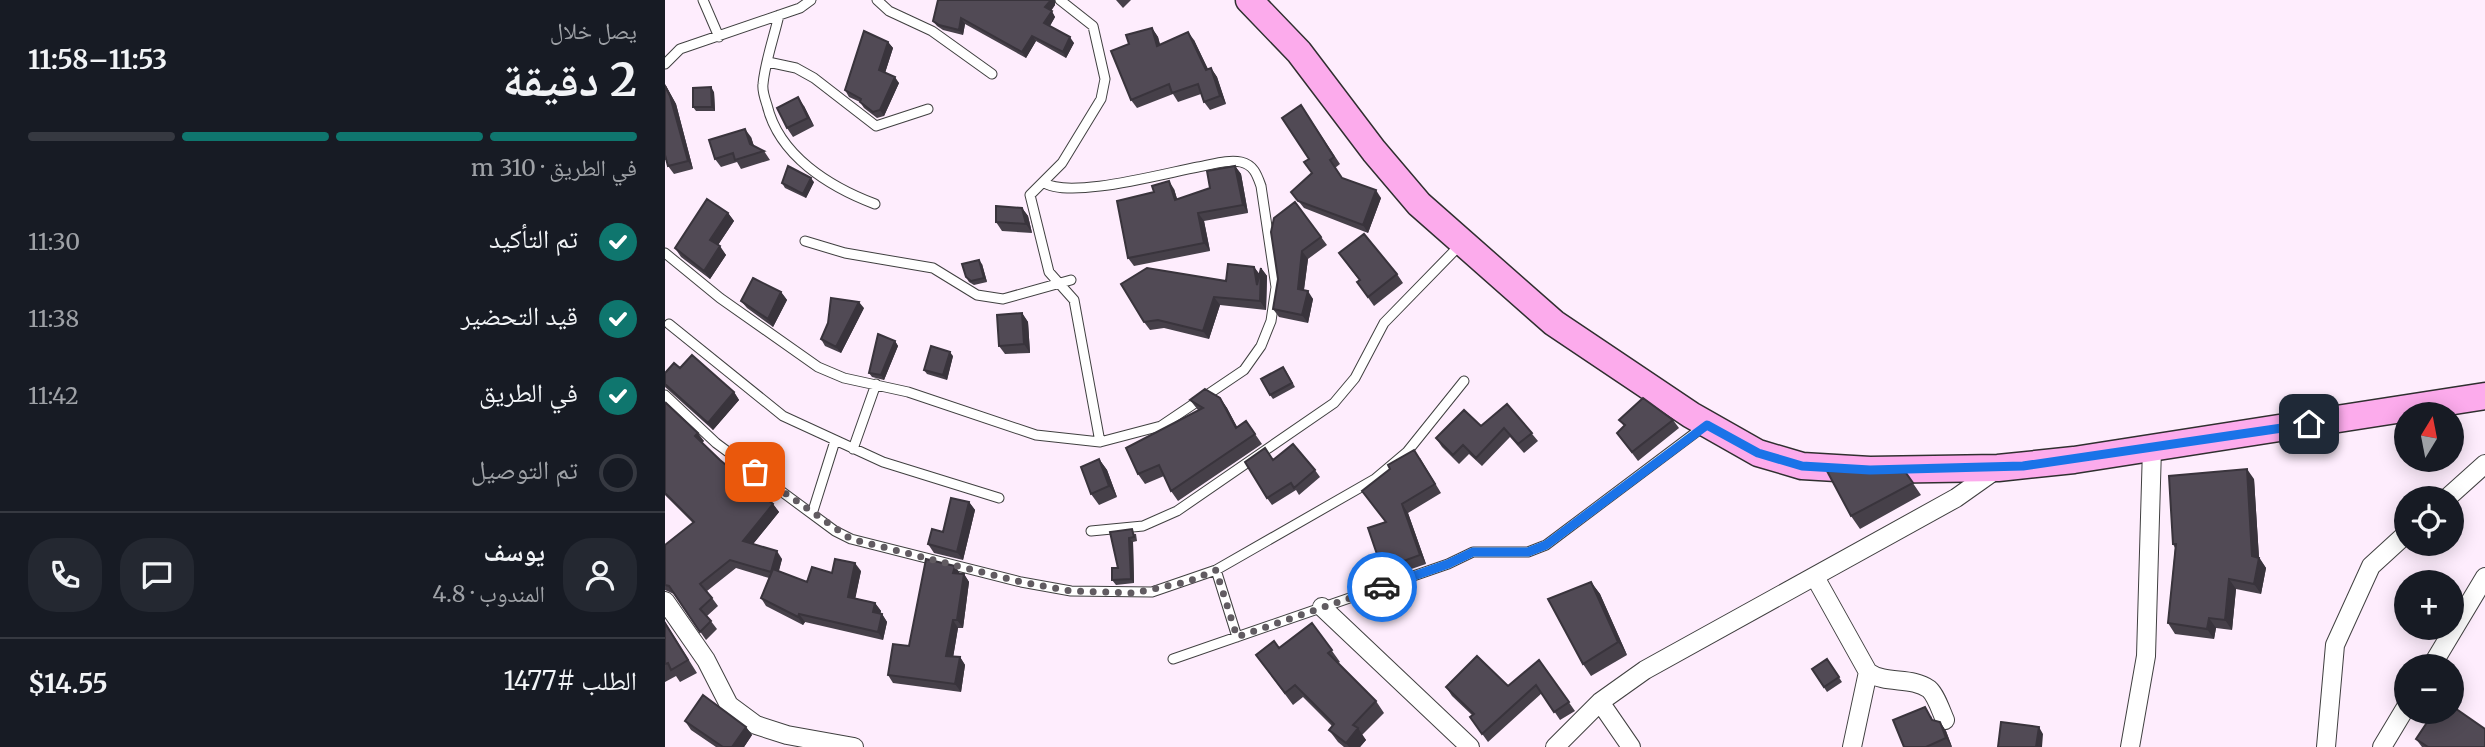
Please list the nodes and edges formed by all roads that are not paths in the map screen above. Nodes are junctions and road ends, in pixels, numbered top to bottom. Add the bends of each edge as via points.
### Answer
1 (703, 0) edge
2 (811, 0) edge
3 (877, 0) edge
4 (1060, 0) edge
5 (1249, 0) edge
6 (779, 15) junction
7 (719, 37) junction
8 (768, 62) junction
9 (665, 64) edge
10 (992, 74) dead end
11 (928, 109) dead end
12 (1043, 182) junction
13 (875, 204) dead end
14 (805, 241) dead end
15 (1463, 242) junction
16 (665, 253) edge
17 (1071, 280) dead end
18 (1059, 283) junction
19 (669, 324) dead end
20 (1464, 381) dead end
21 (876, 384) junction
22 (665, 395) edge
23 (2485, 397) edge
24 (1707, 425) junction
25 (835, 441) junction
26 (1100, 443) junction
27 (2153, 448) junction
28 (853, 449) junction
29 (2485, 464) edge
30 (1998, 468) junction
31 (2460, 486) edge
32 (999, 498) dead end
33 (812, 514) junction
34 (1091, 531) dead end
35 (2394, 545) edge
36 (1216, 570) junction
37 (1815, 577) junction
38 (2485, 577) edge
39 (665, 601) edge
40 (1322, 607) junction
41 (1237, 637) junction
42 (2439, 654) edge
43 (1173, 659) dead end
44 (1868, 672) junction
45 (1600, 702) junction
46 (1945, 720) dead end
47 (2396, 724) edge
48 (854, 747) edge
49 (1470, 747) edge
50 (1555, 747) edge
51 (1631, 747) edge
52 (1852, 747) edge
53 (2130, 747) edge
54 (2326, 747) edge
55 (2382, 747) edge

1 - 7 lane
2 - 6 lane
3 - 10 lane via 889,11 932,31
4 - 12 lane via 1093,26 1105,79 1101,99 1062,163
5 - 15 main road via 1299,52 1419,204
6 - 7 lane
6 - 8 lane
7 - 9 lane via 680,49
8 - 11 lane via 796,68 814,78 876,126
8 - 13 lane via 762,86 779,136 829,182
12 - 18 lane via 1030,195 1049,272
12 - 26 lane via 1052,189 1087,188 1241,162 1257,173 1261,186 1276,287 1271,321 1261,346 1244,370 1161,426
14 - 18 lane via 933,268 977,295 1003,299
15 - 24 main road via 1554,323
15 - 34 lane via 1384,323 1355,378 1333,403 1177,512 1143,526
16 - 21 lane via 818,367
17 - 18 lane
18 - 26 lane via 1074,300
19 - 25 lane via 783,416
20 - 36 lane via 1407,452 1375,479
21 - 26 lane via 1036,435
21 - 28 lane
22 - 33 lane via 716,443
23 - 27 main road
24 - 30 main road via 1758,453 1802,466
24 - 40 lane via 1546,545 1528,552 1473,552
25 - 28 lane
25 - 33 lane
27 - 30 main road
27 - 53 street via 2146,656
28 - 32 lane
29 - 31 street
30 - 37 street via 1956,498
33 - 36 lane via 851,539 1071,591 1151,592
35 - 54 street via 2371,566 2335,645
36 - 41 lane
37 - 44 street
37 - 45 street via 1644,670
38 - 42 street
39 - 48 street via 706,660 729,705 756,725
40 - 41 lane
40 - 49 street
41 - 43 lane
44 - 46 street via 1883,680 1931,690
44 - 52 street
45 - 50 street
45 - 51 street
47 - 55 street

